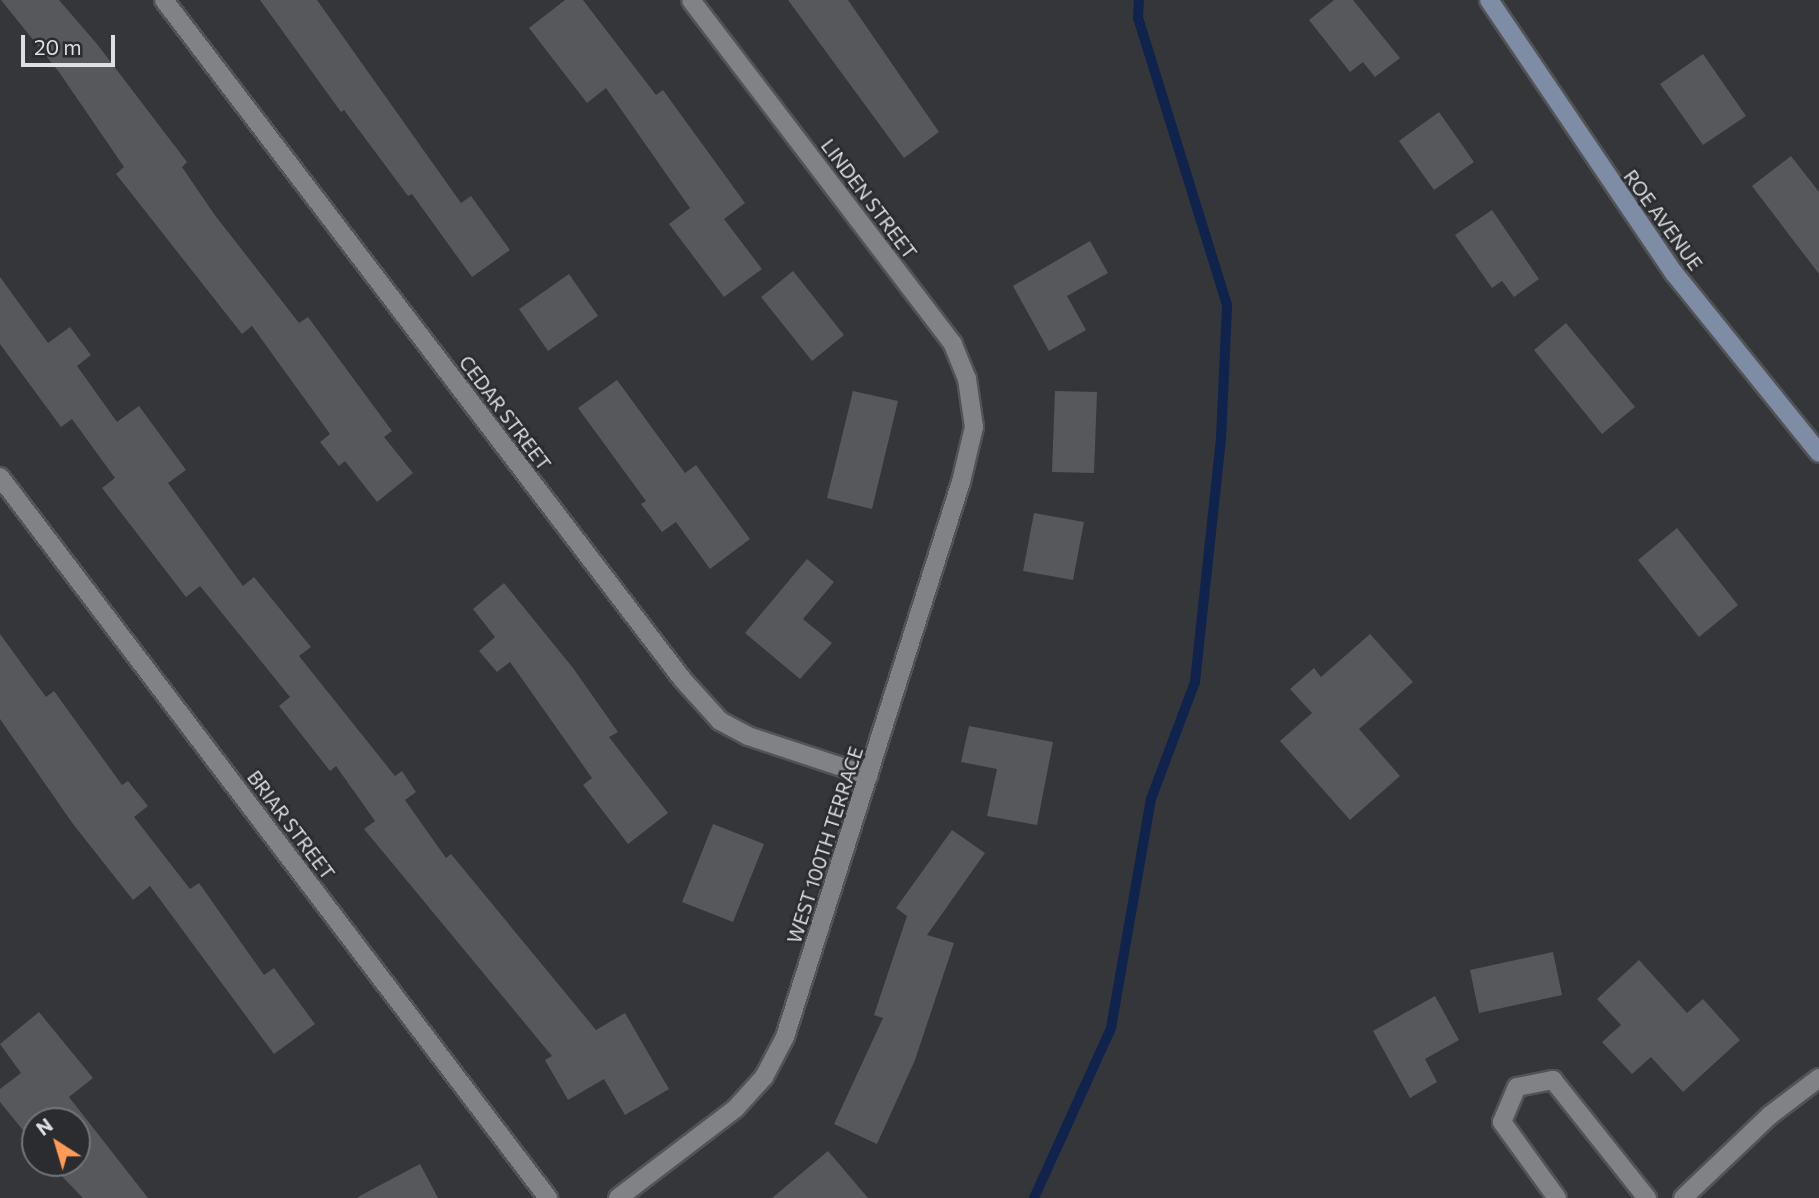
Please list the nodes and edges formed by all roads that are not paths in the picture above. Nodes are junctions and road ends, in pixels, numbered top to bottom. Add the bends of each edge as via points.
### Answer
1 (164, 0) edge
2 (691, 0) edge
3 (1489, 0) edge
4 (971, 440) joint
5 (1819, 453) edge
6 (0, 477) edge
7 (869, 776) junction
8 (1819, 1078) edge
9 (548, 1198) edge
10 (618, 1198) edge
11 (1557, 1198) edge
12 (1647, 1198) edge
13 (1683, 1198) edge

1 - 7 street, CEDAR STREET via 674,669 720,721 748,736
2 - 4 street, LINDEN STREET via 953,344 967,379 974,427
3 - 5 main road, ROE AVENUE via 1674,273
4 - 7 street, WEST 100TH TERRACE
6 - 9 street, BRIAR STREET
7 - 10 street, WEST 100TH TERRACE via 785,1037 764,1077 736,1108
8 - 13 street via 1769,1116
11 - 12 street via 1502,1122 1517,1087 1552,1080

